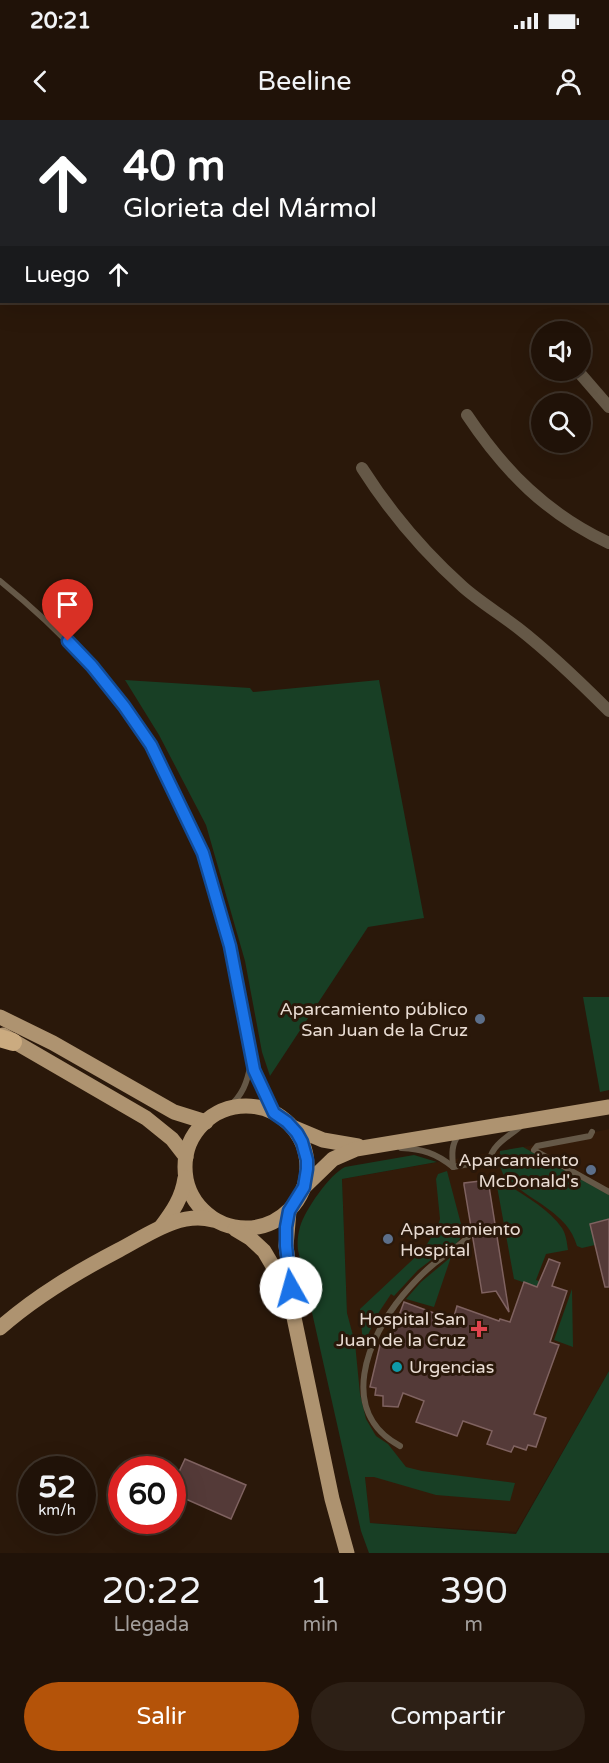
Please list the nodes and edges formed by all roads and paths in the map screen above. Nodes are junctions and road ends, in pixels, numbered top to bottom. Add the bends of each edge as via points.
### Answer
1 (587, 381) edge
2 (609, 406) edge
3 (467, 415) dead end
4 (362, 468) dead end
5 (609, 543) edge
6 (0, 580) edge
7 (609, 711) edge
8 (0, 1017) edge
9 (4, 1038) edge
10 (252, 1056) junction
11 (609, 1107) edge
12 (227, 1109) junction
13 (274, 1113) junction
14 (529, 1120) junction
15 (206, 1122) junction
16 (291, 1126) junction
17 (592, 1132) dead end
18 (460, 1133) junction
19 (375, 1146) junction
20 (186, 1157) junction
21 (453, 1167) junction
22 (186, 1175) junction
23 (304, 1187) junction
24 (609, 1192) edge
25 (289, 1211) junction
26 (216, 1221) junction
27 (161, 1227) junction
28 (232, 1227) junction
29 (468, 1237) dead end
30 (292, 1308) junction
31 (0, 1328) edge
32 (400, 1446) dead end
33 (347, 1553) edge

1 - 2 street
3 - 5 street via 492,451 530,492 559,515
4 - 7 street via 392,512 439,564 555,659
6 - 10 lane via 92,666 137,723 159,760 203,853 230,946
8 - 15 main road via 174,1112
9 - 20 main road via 146,1118 172,1139
10 - 12 lane via 245,1090
10 - 13 lane via 254,1070
11 - 14 main road
12 - 13 main road via 248,1106
12 - 15 main road
13 - 16 main road
14 - 18 main road
14 - 21 lane via 497,1146 490,1160
15 - 20 main road via 193,1138
16 - 19 main road via 329,1142
16 - 23 main road via 302,1142 307,1160
17 - 24 lane via 590,1136 537,1146 534,1150
18 - 19 main road
18 - 21 lane via 454,1141
19 - 21 lane via 423,1150
19 - 23 main road via 343,1153
20 - 22 main road
22 - 26 main road via 195,1202
22 - 27 main road via 183,1192
23 - 25 main road
25 - 28 main road via 267,1225
25 - 30 main road via 286,1246
26 - 27 main road via 192,1219
26 - 28 main road
27 - 31 main road via 47,1291
28 - 30 main road via 264,1251
29 - 32 lane via 402,1295 375,1338 366,1361 362,1386 368,1410 381,1433
30 - 33 main road

